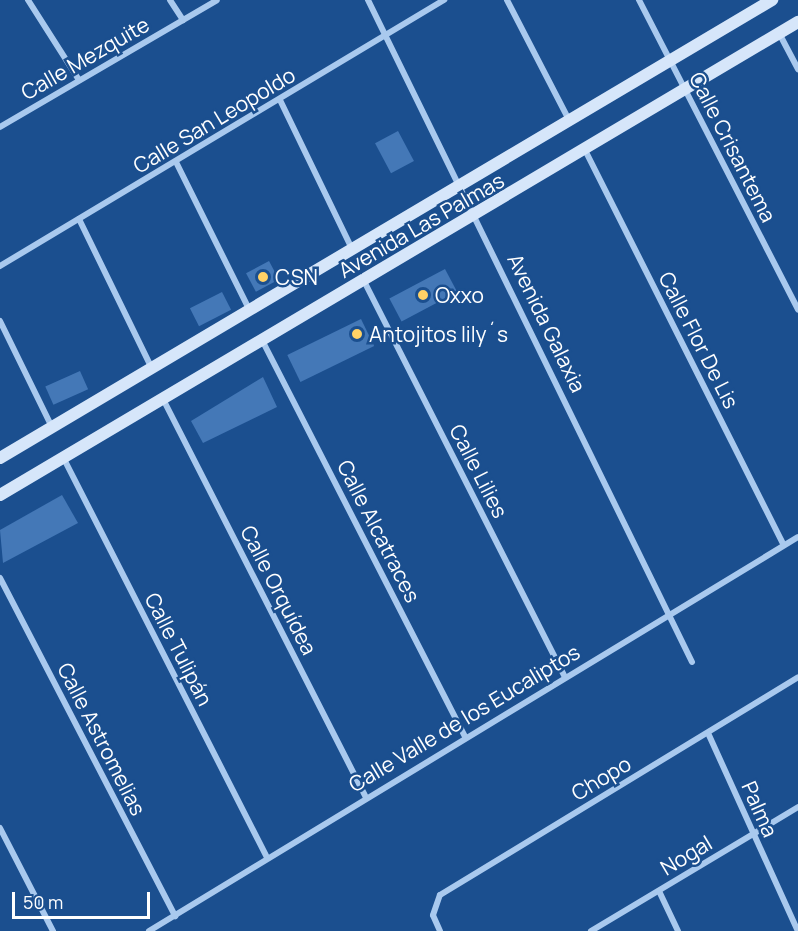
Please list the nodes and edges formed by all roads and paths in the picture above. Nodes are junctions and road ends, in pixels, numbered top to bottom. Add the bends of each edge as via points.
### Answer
1 (28, 0) edge
2 (170, 0) edge
3 (217, 0) edge
4 (368, 0) edge
5 (444, 0) edge
6 (507, 0) edge
7 (639, 0) edge
8 (767, 1) edge
9 (183, 20) junction
10 (798, 22) edge
11 (779, 33) junction
12 (386, 34) junction
13 (670, 60) junction
14 (798, 69) edge
15 (79, 80) junction
16 (685, 90) junction
17 (280, 100) junction
18 (569, 120) junction
19 (0, 127) edge
20 (585, 150) junction
21 (176, 162) junction
22 (461, 185) junction
23 (477, 215) junction
24 (79, 219) junction
25 (353, 250) junction
26 (0, 266) edge
27 (364, 281) junction
28 (249, 309) junction
29 (798, 310) edge
30 (0, 321) edge
31 (262, 340) junction
32 (152, 369) junction
33 (162, 398) junction
34 (52, 427) junction
35 (63, 456) junction
36 (0, 458) edge
37 (0, 495) edge
38 (798, 537) edge
39 (784, 545) junction
40 (0, 578) edge
41 (669, 616) junction
42 (692, 662) dead end
43 (564, 676) junction
44 (798, 677) edge
45 (708, 733) junction
46 (466, 738) junction
47 (366, 796) junction
48 (798, 807) edge
49 (0, 828) edge
50 (754, 834) junction
51 (267, 857) junction
52 (660, 891) junction
53 (175, 916) junction
54 (53, 931) edge
55 (149, 931) edge
56 (440, 931) edge
57 (591, 931) edge
58 (678, 931) edge
59 (798, 931) edge

1 - 15 street
2 - 9 street
3 - 9 street, Calle Mezquite
4 - 12 street, Avenida Galaxia
5 - 12 street, Calle San Leopoldo
6 - 18 street
7 - 13 street, Calle Crisantema
8 - 13 street, Avenida Las Palmas
9 - 15 street, Calle Mezquite
10 - 11 street, Avenida Las Palmas
11 - 14 street
11 - 16 street, Avenida Las Palmas
12 - 17 street, Calle San Leopoldo
12 - 22 street, Avenida Galaxia
13 - 16 street, Calle Crisantema
13 - 18 street, Avenida Las Palmas
15 - 19 street, Calle Mezquite
16 - 20 street, Avenida Las Palmas
16 - 29 street, Calle Crisantema
17 - 21 street, Calle San Leopoldo
17 - 25 street
18 - 22 street, Avenida Las Palmas
20 - 23 street, Avenida Las Palmas
20 - 39 street, Calle Flor De Lis
21 - 24 street, Calle San Leopoldo
21 - 28 street
22 - 23 street, Avenida Galaxia
22 - 25 street, Avenida Las Palmas
23 - 27 street, Avenida Las Palmas
23 - 41 street, Avenida Galaxia
24 - 26 street, Calle San Leopoldo
24 - 32 street
25 - 28 street, Avenida Las Palmas
27 - 31 street, Avenida Las Palmas
27 - 43 street, Calle Lilies
28 - 32 street, Avenida Las Palmas
30 - 34 street
31 - 33 street, Avenida Las Palmas
31 - 46 street, Calle Alcatraces
32 - 34 street, Avenida Las Palmas
33 - 35 street, Avenida Las Palmas
33 - 47 street, Calle Orquídea
34 - 36 street, Avenida Las Palmas
35 - 37 street, Avenida Las Palmas
35 - 51 street, Calle Tulipán
38 - 39 street, Calle Valle de los Eucaliptos
39 - 41 street, Calle Valle de los Eucaliptos
40 - 53 street, Calle Astromelias
41 - 42 street, Avenida Galaxia
41 - 43 street, Calle Valle de los Eucaliptos
43 - 46 street, Calle Valle de los Eucaliptos
44 - 45 street, Chopo
45 - 50 street, Palma
45 - 56 street, Chopo via 440,895 433,915
46 - 47 street, Calle Valle de los Eucaliptos
47 - 51 street, Calle Valle de los Eucaliptos
48 - 50 street, Nogal
49 - 54 street
50 - 52 street, Nogal
50 - 59 street, Palma
51 - 53 street, Calle Valle de los Eucaliptos
52 - 57 street, Nogal
52 - 58 street
53 - 55 street, Calle Valle de los Eucaliptos

